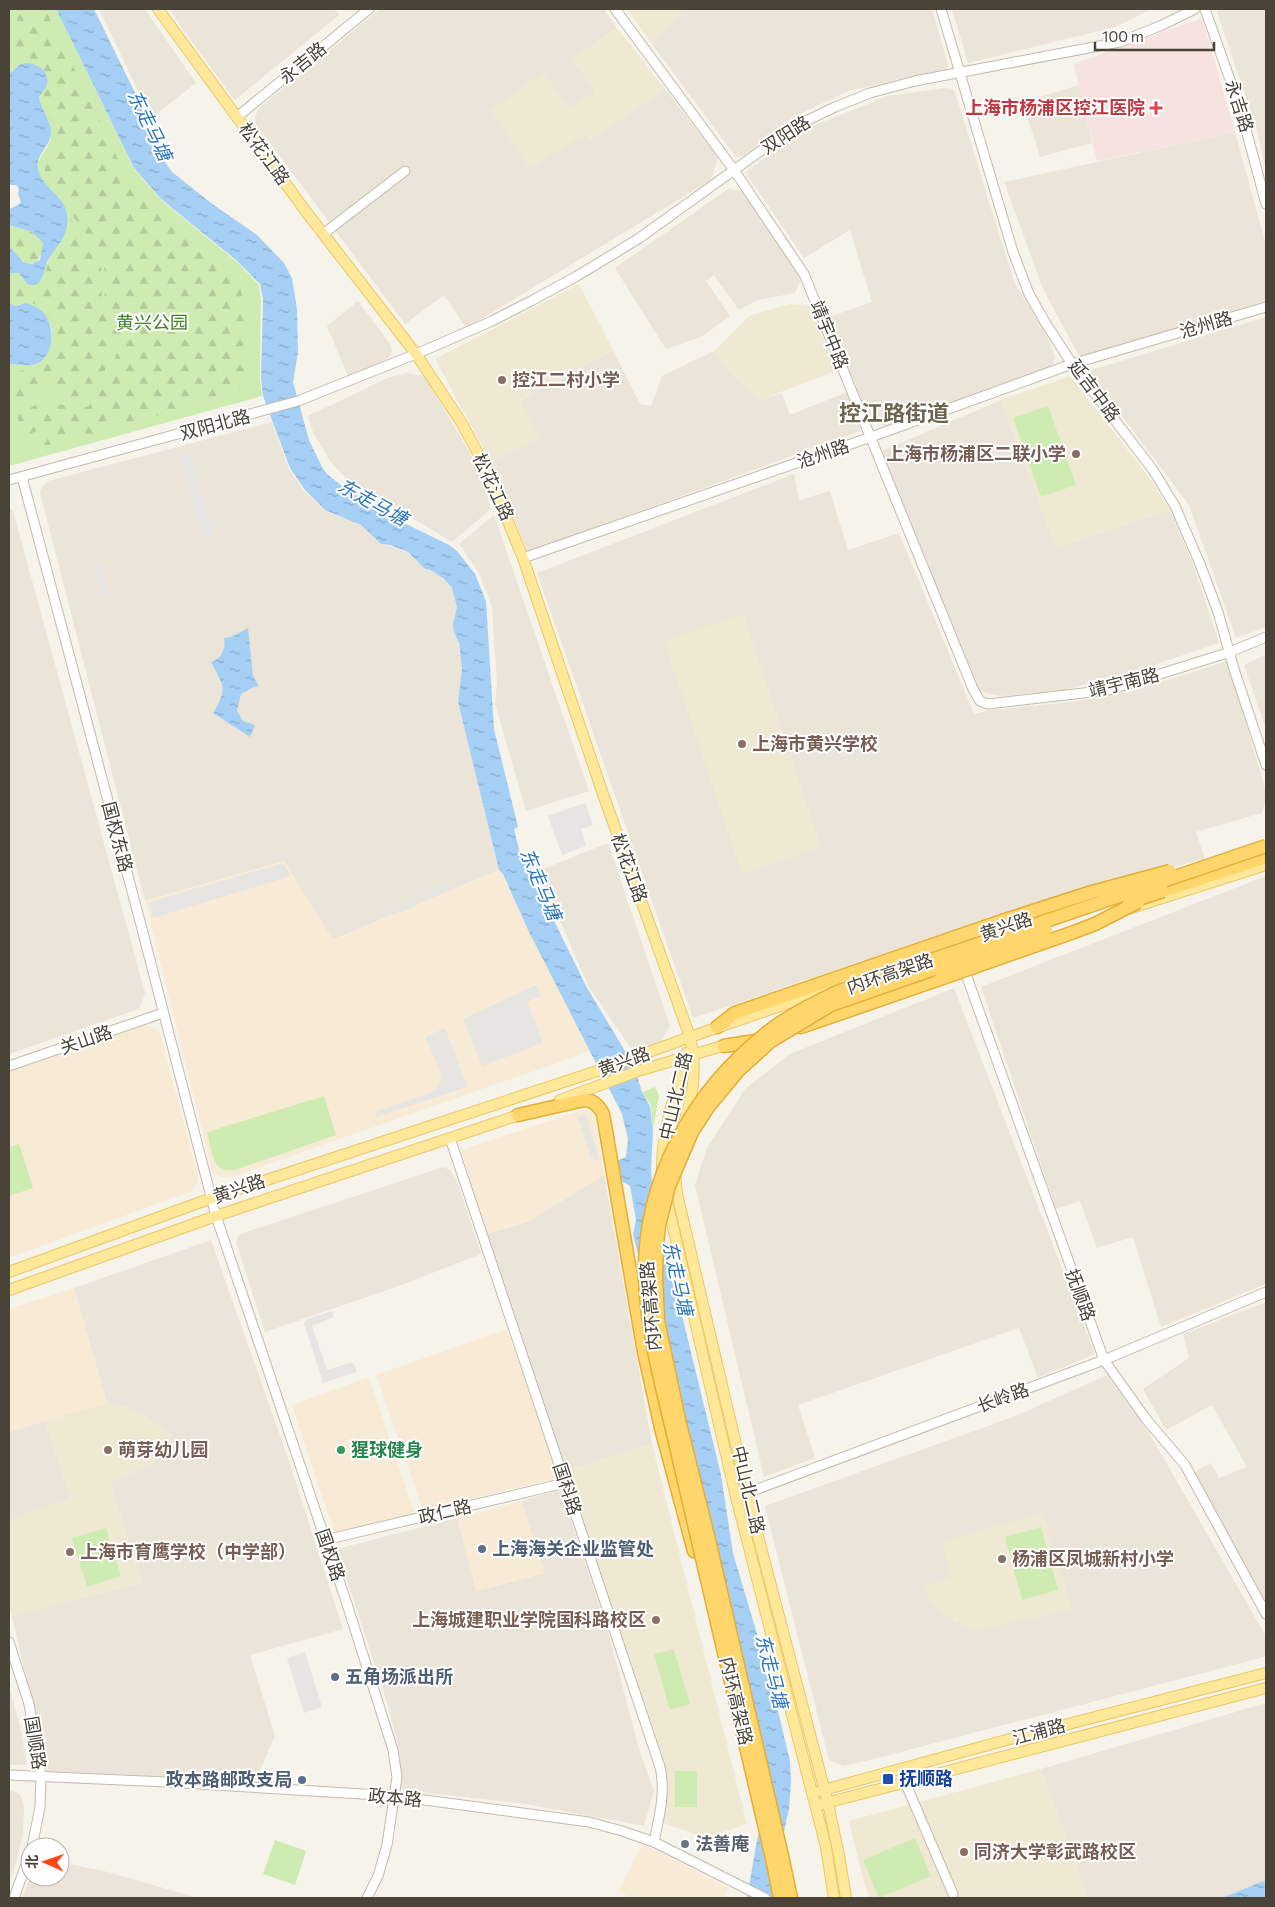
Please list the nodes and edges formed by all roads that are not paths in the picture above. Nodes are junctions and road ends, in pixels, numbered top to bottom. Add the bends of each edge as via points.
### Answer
1 (158, 9) edge
2 (369, 9) edge
3 (615, 9) edge
4 (942, 9) edge
5 (1195, 9) edge
6 (1204, 9) edge
7 (960, 72) junction
8 (237, 117) junction
9 (734, 170) junction
10 (406, 171) dead end
11 (1266, 204) edge
12 (323, 234) junction
13 (1266, 307) edge
14 (416, 354) junction
15 (1072, 364) junction
16 (871, 437) junction
17 (22, 477) junction
18 (9, 480) edge
19 (523, 558) junction
20 (1266, 637) edge
21 (1230, 652) junction
22 (978, 698) joint
23 (1266, 765) edge
24 (1266, 840) edge
25 (1266, 846) edge
26 (1248, 852) junction
27 (1266, 857) edge
28 (1266, 865) edge
29 (1163, 890) junction
30 (955, 944) junction
31 (962, 965) junction
32 (163, 1013) junction
33 (718, 1027) junction
34 (690, 1037) junction
35 (724, 1046) junction
36 (689, 1055) junction
37 (9, 1066) edge
38 (518, 1115) junction
39 (450, 1138) junction
40 (212, 1198) junction
41 (216, 1216) junction
42 (9, 1272) edge
43 (9, 1290) edge
44 (1266, 1292) edge
45 (1104, 1360) junction
46 (565, 1483) junction
47 (748, 1492) junction
48 (736, 1496) junction
49 (325, 1540) junction
50 (1266, 1614) edge
51 (9, 1642) edge
52 (1266, 1673) edge
53 (1266, 1688) edge
54 (736, 1704) junction
55 (9, 1775) edge
56 (41, 1776) junction
57 (905, 1782) dead end
58 (824, 1790) junction
59 (812, 1794) junction
60 (395, 1796) junction
61 (828, 1803) junction
62 (815, 1806) junction
63 (34, 1837) edge
64 (654, 1842) junction
65 (20, 1881) edge
66 (953, 1894) dead end
67 (14, 1898) edge
68 (367, 1898) edge
69 (765, 1898) edge
70 (780, 1898) edge
71 (791, 1898) edge
72 (834, 1898) edge
73 (846, 1898) edge

1 - 8 main road, 松花江路
2 - 8 street, 永吉路
3 - 9 street, 靖宇中路
4 - 7 street, 延吉中路
5 - 7 street, 双阳路 via 1120,42
6 - 11 street, 永吉路 via 1243,119
7 - 9 street, 双阳路 via 870,93 834,107 804,122
7 - 15 street, 延吉中路 via 1022,277
8 - 12 main road, 松花江路
9 - 14 street, 双阳路 via 645,234 577,276 492,321
9 - 16 street, 靖宇中路 via 804,274
10 - 12 street
12 - 14 main road, 松花江路
13 - 15 street, 沧州路
14 - 17 street, 双阳北路 via 298,401
14 - 19 main road, 松花江路 via 485,466
15 - 16 street, 沧州路
15 - 21 street, 延吉中路 via 1153,470 1175,506 1200,564
16 - 19 street, 沧州路
16 - 22 street, 靖宇中路
17 - 18 street, 双阳北路
17 - 32 street, 国权东路
19 - 34 main road, 松花江路
20 - 21 street, 靖宇南路
21 - 22 street, 靖宇南路 via 1109,690 988,704
21 - 23 street, 延吉中路
24 - 30 main road, 黄兴路
25 - 26 highway, 内环高架路, bridge
26 - 33 highway, bridge via 1101,889 1002,921 739,1012
26 - 54 highway, 内环高架路, bridge via 837,992 792,1015 750,1047 711,1086 687,1122 672,1148 658,1186 651,1216 645,1279 656,1360
27 - 29 highway, 内环高架路
28 - 31 main road, 黄兴路
29 - 35 highway, bridge via 1074,932 769,1038
29 - 71 highway, 内环高架路, bridge via 831,1005 806,1019 756,1053 723,1088 692,1132 669,1186 657,1244 658,1320
30 - 31 street, 抚顺路
30 - 33 main road, 黄兴路
31 - 35 main road, 黄兴路
31 - 45 street, 抚顺路
32 - 37 street, 关山路
32 - 40 street, 国权东路
33 - 34 main road, 黄兴路
34 - 36 main road, 中山北二路
34 - 40 main road, 黄兴路 via 631,1060
35 - 36 main road, 黄兴路
36 - 38 main road, 黄兴路
36 - 47 main road, 中山北二路 via 694,1080 678,1141 675,1182
36 - 48 main road, 中山北二路 via 665,1131 663,1181
38 - 39 main road, 黄兴路
38 - 54 highway, bridge via 589,1100 602,1114 653,1397 725,1675
39 - 41 main road, 黄兴路
39 - 46 street, 国科路
40 - 41 street, 国权路
40 - 42 main road, 黄兴路
41 - 43 main road, 黄兴路
41 - 49 street, 国权路
44 - 45 street, 长岭路
45 - 47 street, 长岭路
45 - 50 street, 抚顺路 via 1146,1419 1185,1465
46 - 49 street, 政仁路
46 - 64 street, 国科路 via 660,1767 663,1787
47 - 48 street, 长岭路
47 - 58 main road, 中山北二路
48 - 59 main road, 中山北二路
49 - 60 street, 国权路 via 394,1750
51 - 56 street, 国顺路 via 29,1704
52 - 58 main road, 江浦路
53 - 61 main road, 江浦路
54 - 70 highway, 内环高架路, bridge
55 - 56 street, 政本路
56 - 60 street, 政本路
56 - 63 street, 国顺路 via 40,1807
57 - 66 street
58 - 59 main road, 江浦路
58 - 61 main road, 中山北二路
59 - 62 main road, 中山北二路
60 - 64 street, 政本路 via 589,1822
60 - 68 street, 国权路 via 387,1845 378,1876
61 - 62 main road, 江浦路
61 - 73 main road, 中山北二路
62 - 72 main road, 中山北二路
64 - 69 street, 政本路
65 - 67 street

